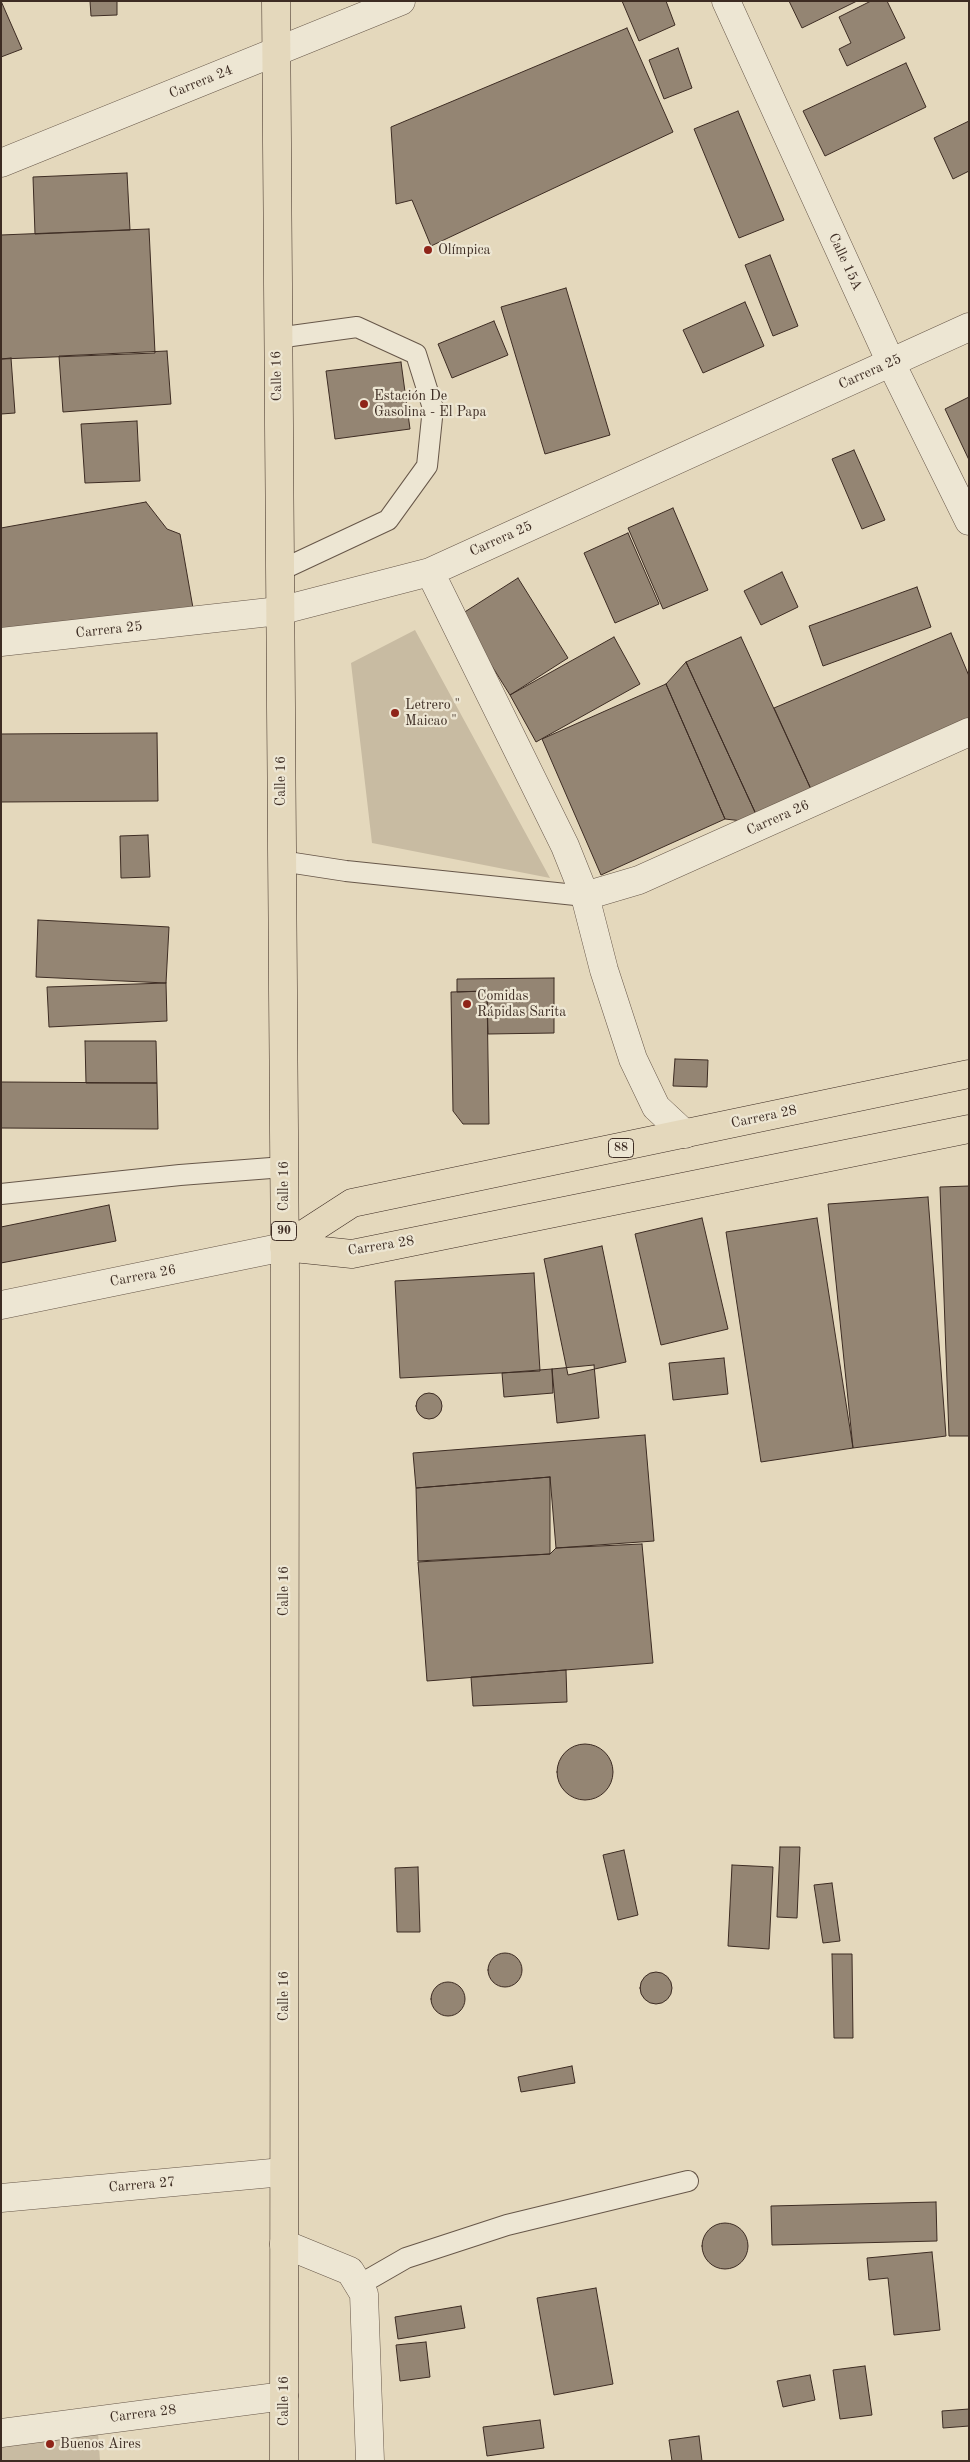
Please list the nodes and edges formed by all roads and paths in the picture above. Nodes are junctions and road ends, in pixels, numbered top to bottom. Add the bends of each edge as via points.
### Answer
1 (276, 1) edge
2 (401, 1) edge
3 (726, 1) edge
4 (275, 52) junction
5 (1, 163) edge
6 (969, 327) edge
7 (277, 338) junction
8 (891, 363) junction
9 (969, 521) edge
10 (279, 571) junction
11 (430, 572) junction
12 (279, 611) junction
13 (1, 642) edge
14 (969, 732) edge
15 (281, 861) junction
16 (585, 896) junction
17 (969, 1074) edge
18 (969, 1129) edge
19 (685, 1134) junction
20 (284, 1167) junction
21 (1, 1194) edge
22 (284, 1247) junction
23 (1, 1305) edge
24 (283, 2172) junction
25 (688, 2180) dead end
26 (1, 2198) edge
27 (284, 2244) junction
28 (359, 2285) junction
29 (284, 2396) junction
30 (1, 2433) edge
31 (284, 2461) edge
32 (370, 2461) edge

1 - 4 highway, Calle 16 / 90
2 - 4 street, Carrera 24
3 - 8 street, Calle 15A
4 - 5 street, Carrera 24
4 - 7 highway, Calle 16 / 90
6 - 8 street, Carrera 25
7 - 10 highway, Calle 16 / 90
7 - 10 lane via 357,327 416,354 433,408 427,466 388,520
8 - 9 street, Calle 15A
8 - 11 street, Carrera 25
10 - 12 highway, Calle 16 / 90
11 - 12 street, Carrera 25
11 - 16 street via 565,846
12 - 13 street, Carrera 25
12 - 15 highway, Calle 16 / 90
14 - 16 street, Carrera 26 via 639,880
15 - 16 lane
15 - 20 highway, Calle 16 / 90
16 - 19 street via 604,970 633,1059 656,1107
17 - 19 highway, Carrera 28 / 88
18 - 22 highway, Carrera 28 via 352,1254
19 - 22 highway, Carrera 28 / 88 via 352,1203
20 - 21 lane via 180,1174
20 - 22 highway, Calle 16 / 90
22 - 23 street, Carrera 26
22 - 24 highway, Calle 16 / 90
24 - 26 street, Carrera 27
24 - 27 highway, Calle 16 / 90
25 - 28 lane via 506,2225 406,2258
27 - 28 street via 350,2271
27 - 29 highway, Calle 16 / 90
28 - 32 street via 364,2294
29 - 30 street, Carrera 28
29 - 31 highway, Calle 16 / 90

